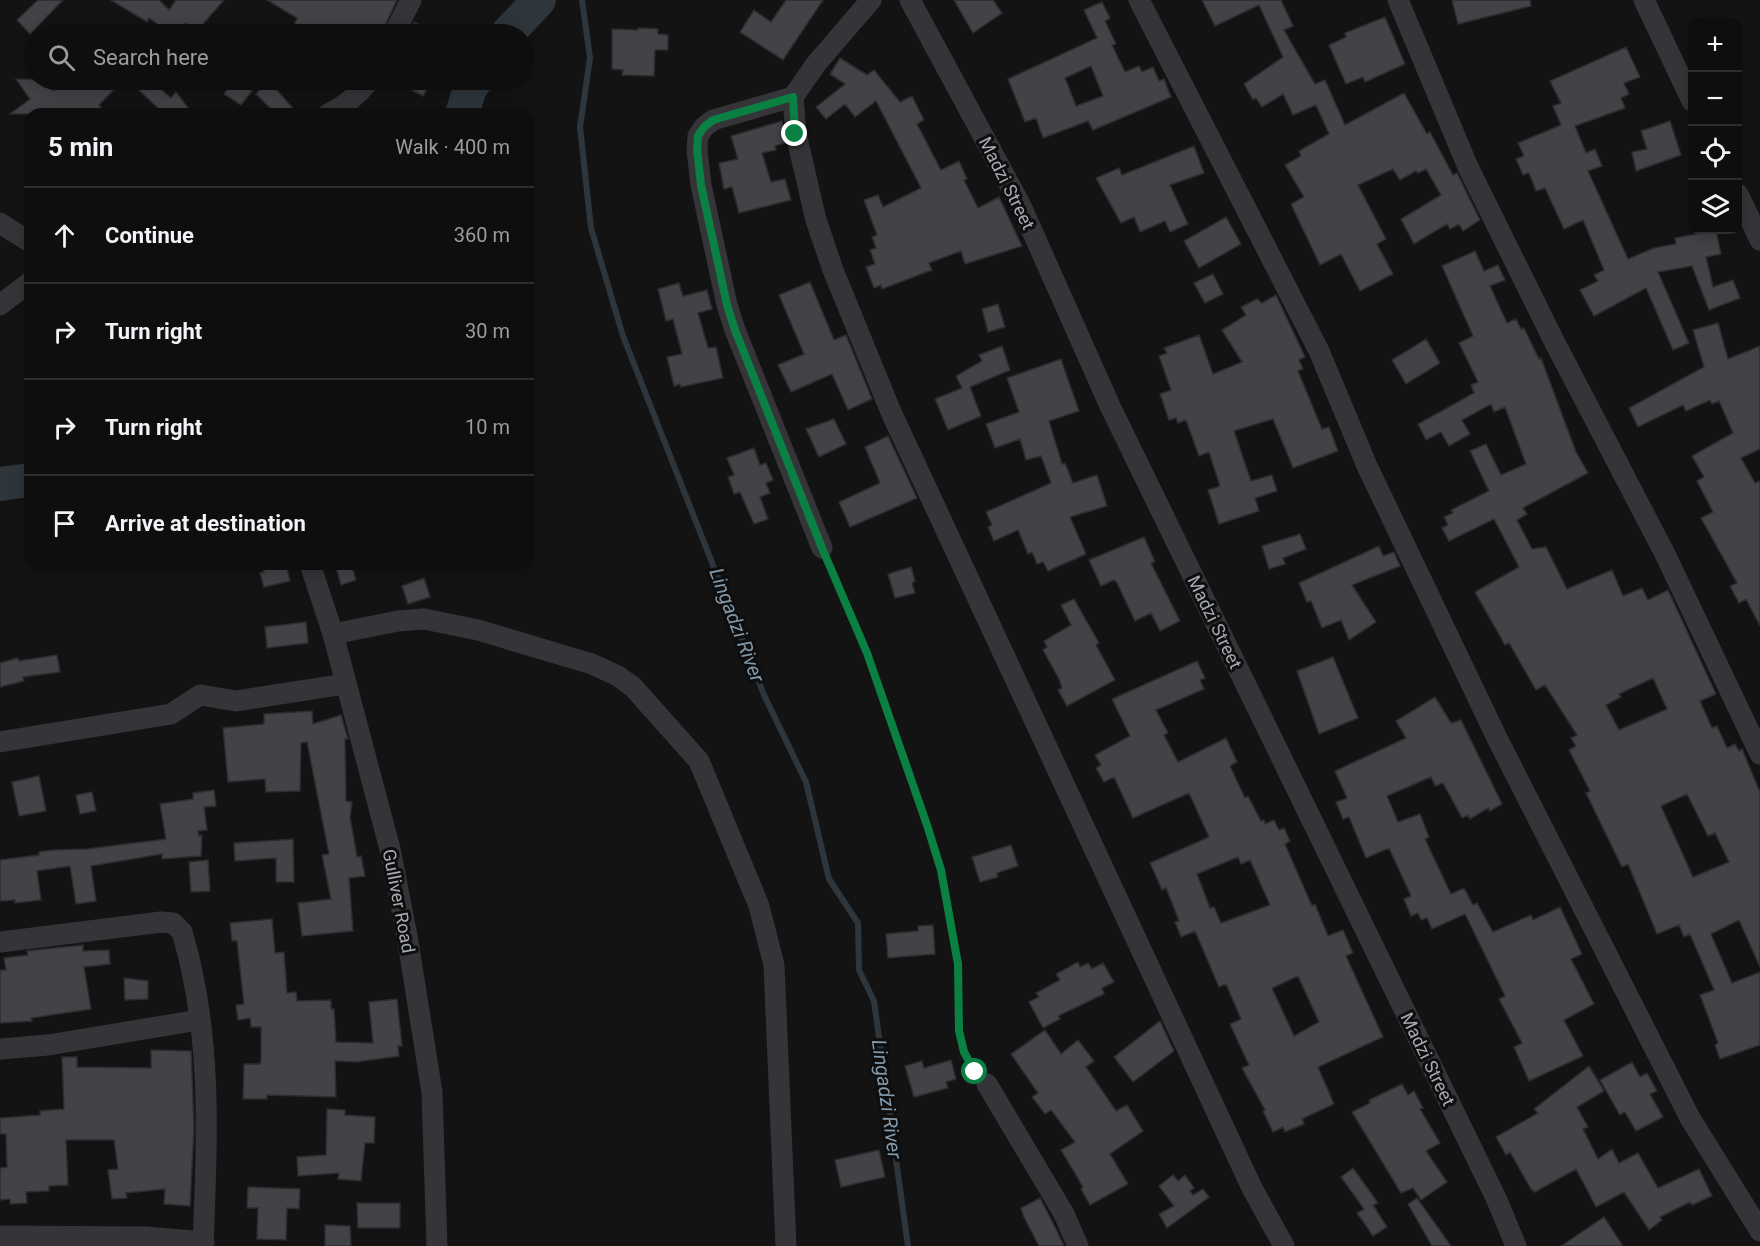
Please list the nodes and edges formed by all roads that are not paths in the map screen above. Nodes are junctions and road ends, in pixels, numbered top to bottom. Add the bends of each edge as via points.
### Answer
1 (411, 0) edge
2 (871, 0) edge
3 (910, 0) edge
4 (1139, 0) edge
5 (1398, 0) edge
6 (1644, 0) edge
7 (399, 24) edge
8 (362, 90) edge
9 (1688, 93) edge
10 (793, 97) junction
11 (341, 108) edge
12 (1742, 204) edge
13 (0, 223) edge
14 (24, 238) edge
15 (1760, 240) edge
16 (24, 287) edge
17 (0, 305) edge
18 (822, 548) road end
19 (312, 570) edge
20 (333, 634) junction
21 (345, 684) junction
22 (0, 742) edge
23 (1760, 754) edge
24 (0, 942) edge
25 (200, 1020) junction
26 (0, 1049) edge
27 (987, 1084) road end
28 (1760, 1231) edge
29 (0, 1236) edge
30 (203, 1244) edge
31 (437, 1246) edge
32 (786, 1246) edge
33 (1078, 1246) edge
34 (1284, 1246) edge
35 (1516, 1246) edge

1 - 7 street
2 - 10 street
3 - 35 street, Madzi Street via 1021,206 1110,406
4 - 28 street via 1319,351 1367,466 1497,738 1690,1118
5 - 23 street via 1468,167 1665,554
6 - 9 street
8 - 11 street
10 - 18 street via 713,120 698,136 697,150 701,185 735,330
10 - 34 street via 795,134 816,220 876,377 1252,1188
12 - 15 street
13 - 14 street
16 - 17 street
19 - 20 street, Gulliver Road
20 - 21 street, Gulliver Road
20 - 32 street via 424,619 478,630 592,664 633,687 699,761 759,906 774,964
21 - 22 street via 236,701 200,695 171,714
21 - 31 street, Gulliver Road via 390,849 407,936 432,1092
24 - 25 street via 172,923 182,932 186,945
25 - 26 street
25 - 30 street via 208,1093
27 - 33 street via 1064,1214
29 - 30 street via 145,1237

